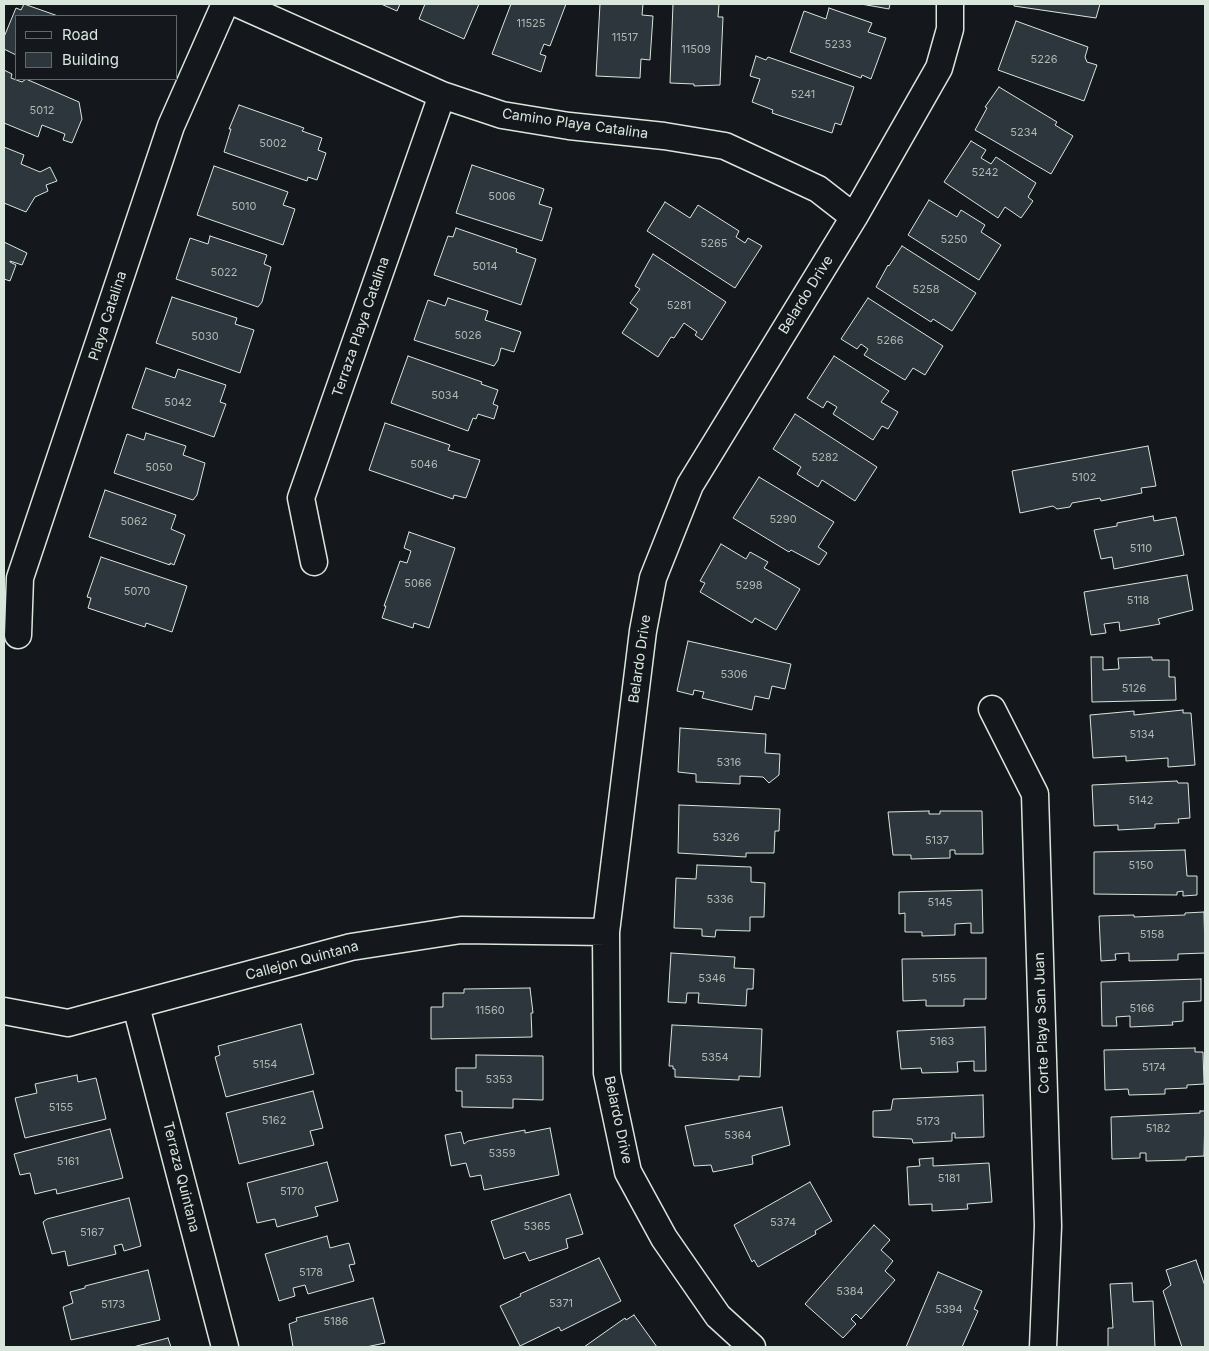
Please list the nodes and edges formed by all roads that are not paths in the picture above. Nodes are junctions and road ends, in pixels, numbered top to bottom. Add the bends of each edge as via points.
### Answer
1 (225, 4) edge
2 (238, 4) edge
3 (950, 4) edge
4 (442, 95) junction
5 (854, 217) junction
6 (314, 562) dead end
7 (18, 635) dead end
8 (992, 709) dead end
9 (606, 932) junction
10 (136, 1006) junction
11 (4, 1011) edge
12 (225, 1347) edge
13 (752, 1347) edge
14 (1042, 1347) edge

1 - 7 street, Playa Catalina via 171,126 20,578
2 - 4 street, Camino Playa Catalina
3 - 5 street, Belardo Drive via 950,29 939,68
4 - 5 street, Camino Playa Catalina via 502,115 725,146 818,189
4 - 6 street, Terraza Playa Catalina via 302,498
5 - 9 street, Belardo Drive via 690,484 653,578 643,630
8 - 14 street, Corte Playa San Juan via 1035,794 1048,1226
9 - 10 street, Callejon Quintana via 461,930 351,947
9 - 13 street, Belardo Drive via 607,1074 628,1172 664,1238 718,1316
10 - 11 street, Callejon Quintana via 68,1023
10 - 12 street, Terraza Quintana

